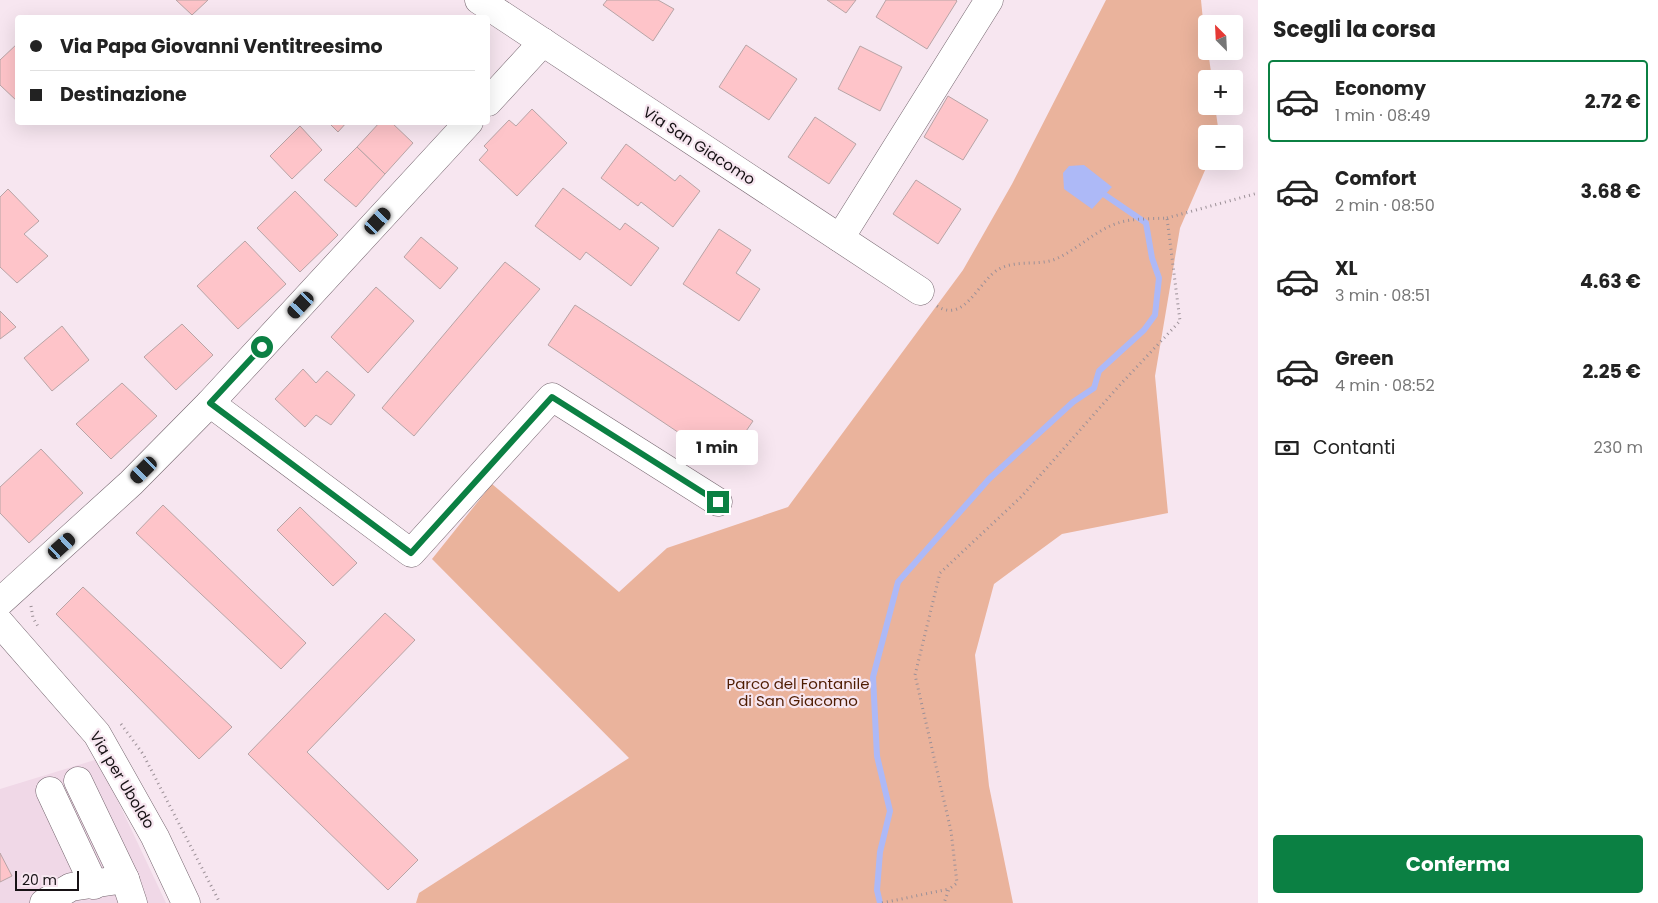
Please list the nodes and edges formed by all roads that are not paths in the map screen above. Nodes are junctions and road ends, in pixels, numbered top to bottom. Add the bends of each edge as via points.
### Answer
1 (479, 0) edge
2 (989, 0) edge
3 (542, 42) junction
4 (490, 100) edge
5 (466, 125) edge
6 (840, 238) junction
7 (920, 291) road end
8 (210, 403) junction
9 (718, 502) dead end
10 (0, 602) edge
11 (0, 623) edge
12 (78, 781) dead end
13 (50, 791) dead end
14 (94, 885) junction
15 (129, 891) edge
16 (44, 903) edge
17 (186, 903) edge

1 - 3 street, Via San Giacomo
2 - 6 street
3 - 4 street
3 - 6 street, Via San Giacomo
5 - 8 street
6 - 7 street, Via San Giacomo
8 - 9 street via 411,553 552,397
8 - 10 street via 131,483
11 - 17 street, Via per Uboldo via 97,734 155,837
12 - 15 street
13 - 14 street
14 - 15 street
14 - 16 street via 71,887

